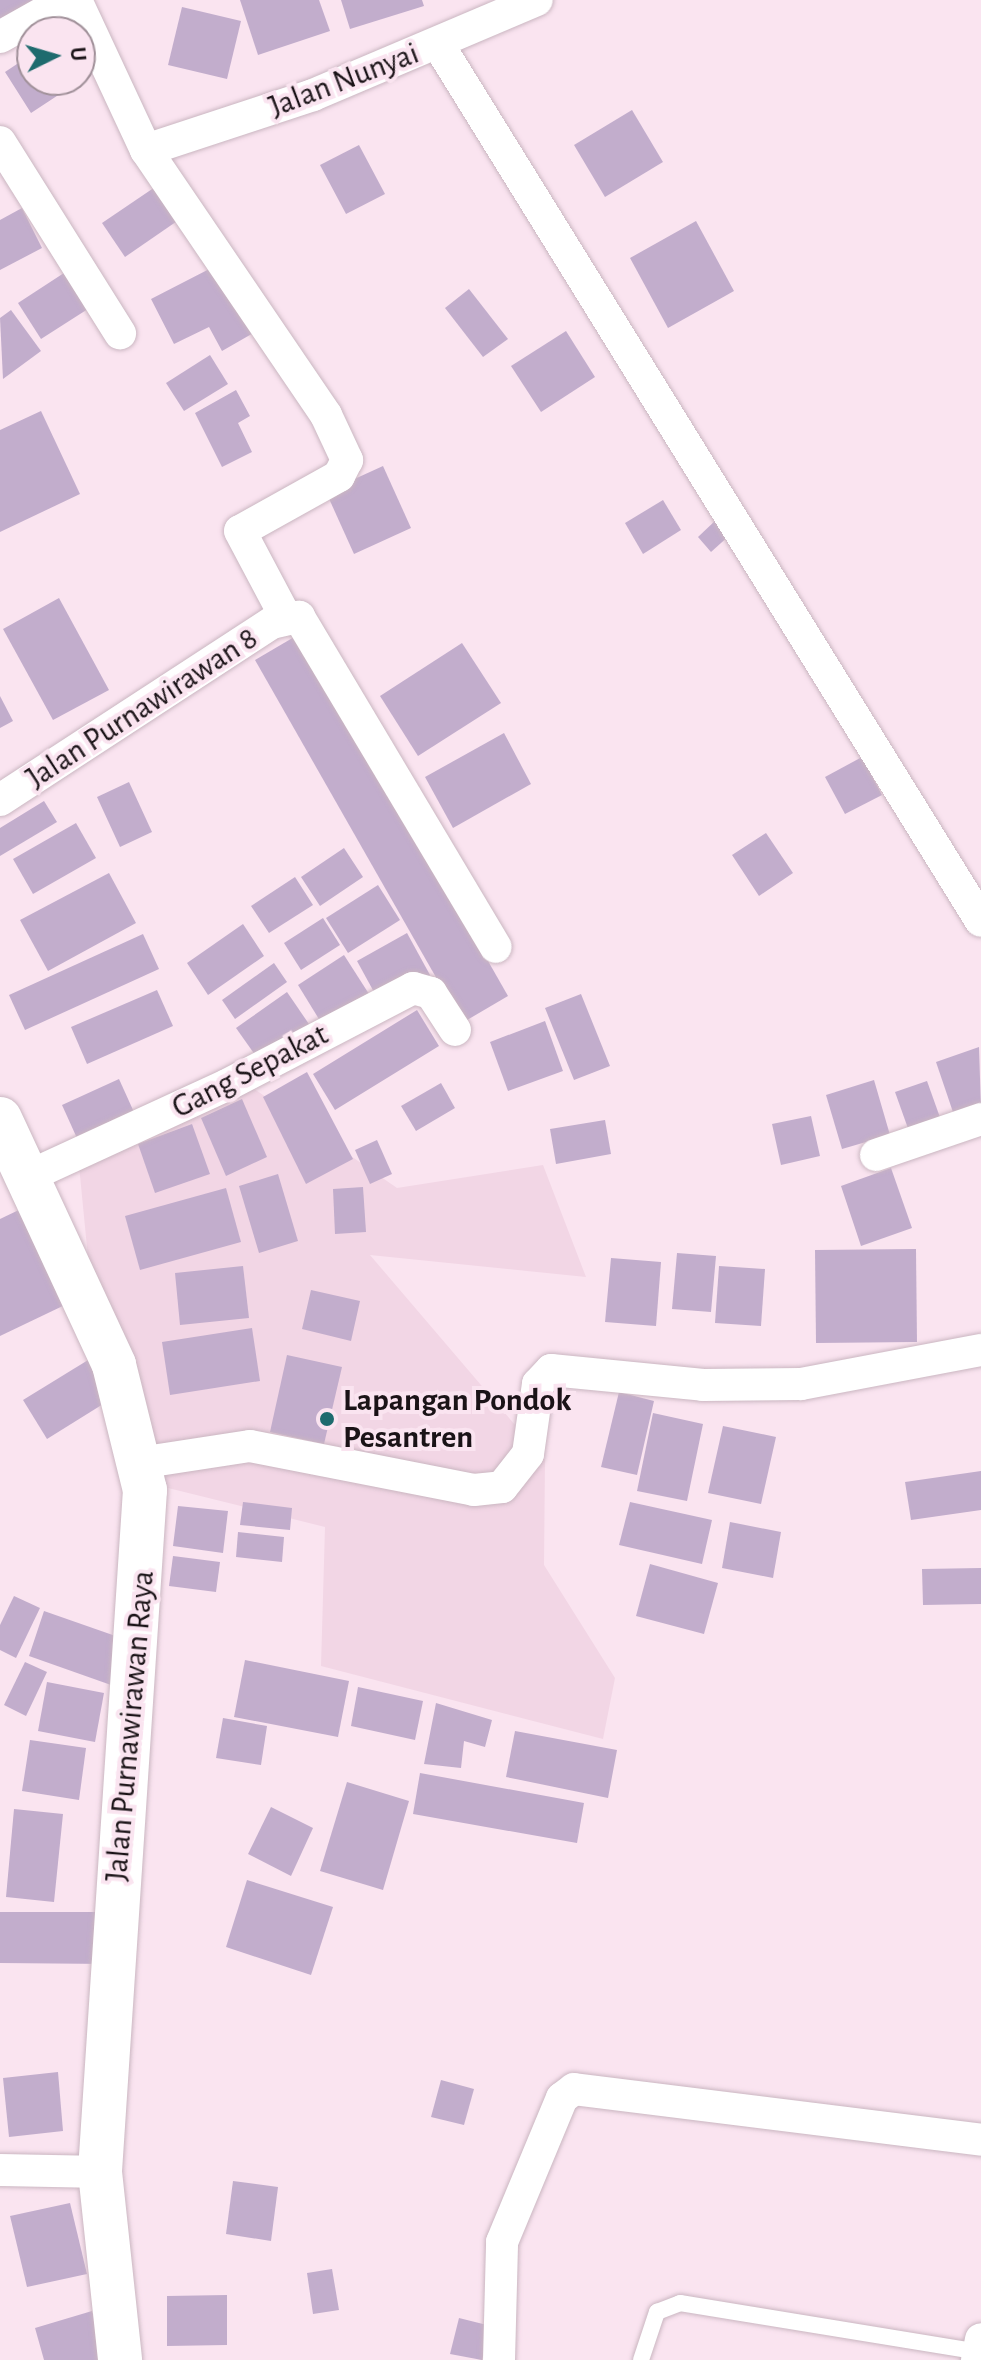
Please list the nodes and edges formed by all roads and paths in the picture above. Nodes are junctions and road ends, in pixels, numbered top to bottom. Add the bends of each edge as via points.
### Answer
1 (66, 0) edge
2 (76, 0) edge
3 (537, 0) edge
4 (0, 37) edge
5 (438, 44) junction
6 (0, 142) edge
7 (146, 150) junction
8 (120, 333) dead end
9 (286, 618) junction
10 (0, 800) edge
11 (981, 921) edge
12 (496, 947) dead end
13 (455, 1030) dead end
14 (0, 1119) edge
15 (981, 1119) edge
16 (876, 1155) dead end
17 (27, 1177) junction
18 (981, 1350) edge
19 (139, 1463) junction
20 (981, 2140) edge
21 (0, 2170) edge
22 (100, 2172) junction
23 (979, 2350) edge
24 (120, 2360) edge
25 (499, 2360) edge
26 (641, 2360) edge

1 - 4 street
2 - 7 street
3 - 5 street, Jalan Nunyai
5 - 7 street, Jalan Nunyai
5 - 11 street
6 - 8 street
7 - 9 street via 326,415 347,460 339,476 240,531
9 - 10 street, Jalan Purnawirawan 8
9 - 12 street via 307,627
13 - 17 street, Gang Sepakat via 431,993 413,988 227,1085
14 - 17 street, Jalan Purnawirawan Raya
15 - 16 street
17 - 19 street, Jalan Purnawirawan Raya via 114,1365
18 - 19 street via 801,1384 703,1385 551,1370 538,1384 528,1454 502,1487 474,1490 250,1446
19 - 22 street, Jalan Purnawirawan Raya via 146,1531
20 - 25 street via 574,2089 562,2098 502,2242
21 - 22 street
22 - 24 street, Jalan Purnawirawan Raya
23 - 26 lane via 680,2303 657,2312

